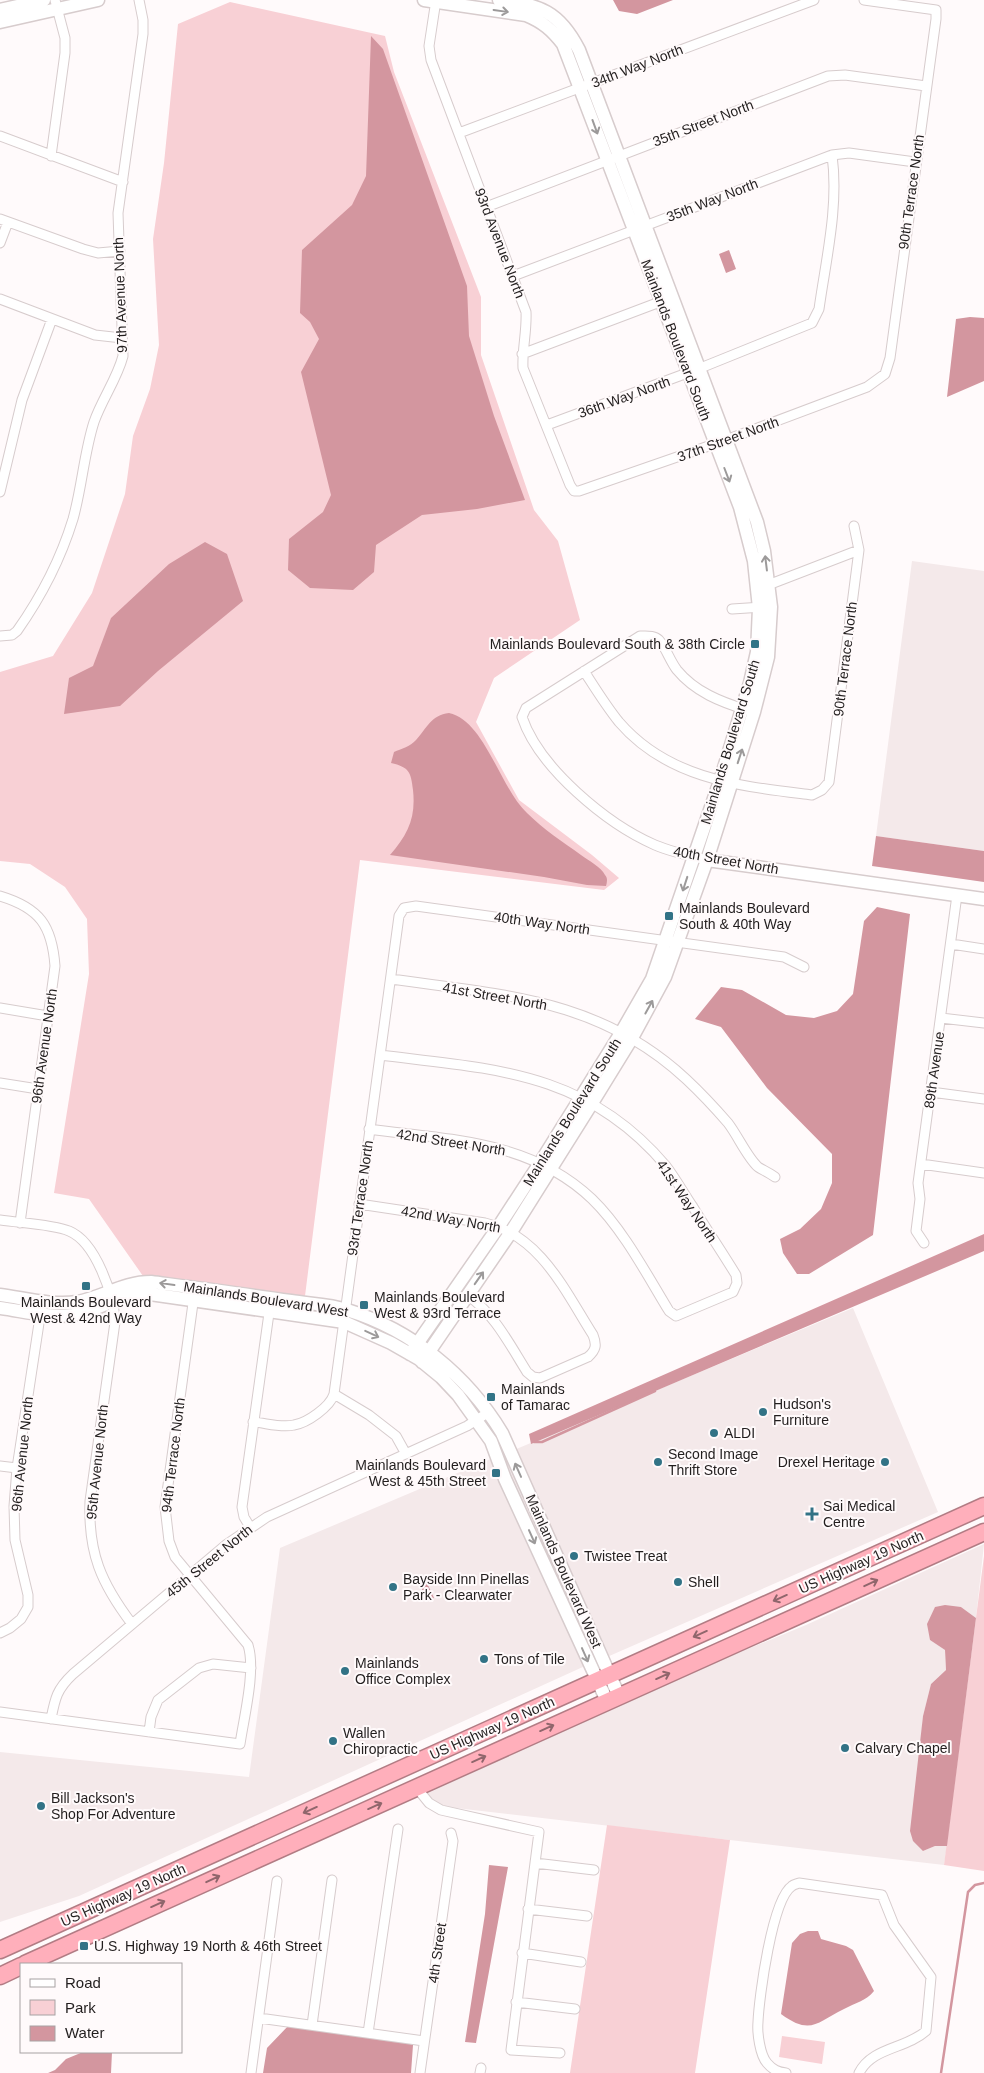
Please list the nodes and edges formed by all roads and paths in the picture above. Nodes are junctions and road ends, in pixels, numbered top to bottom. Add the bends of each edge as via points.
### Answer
1 (44, 0) edge
2 (98, 0) edge
3 (139, 0) edge
4 (499, 0) edge
5 (814, 0) edge
6 (864, 0) edge
7 (432, 1) edge
8 (56, 5) edge
9 (15, 8) edge
10 (0, 10) edge
11 (0, 22) edge
12 (586, 85) junction
13 (926, 86) junction
14 (459, 133) junction
15 (0, 136) edge
16 (832, 155) junction
17 (50, 156) junction
18 (612, 157) junction
19 (915, 162) junction
20 (123, 182) junction
21 (486, 207) junction
22 (4, 220) edge
23 (640, 228) junction
24 (0, 244) edge
25 (120, 252) junction
26 (514, 276) junction
27 (0, 299) edge
28 (667, 299) junction
29 (52, 319) junction
30 (122, 338) junction
31 (522, 354) junction
32 (693, 371) junction
33 (885, 374) joint
34 (547, 425) junction
35 (721, 442) junction
36 (570, 485) joint
37 (0, 492) edge
38 (854, 526) dead end
39 (859, 550) junction
40 (768, 585) junction
41 (765, 607) junction
42 (732, 609) dead end
43 (0, 636) edge
44 (584, 670) junction
45 (748, 711) junction
46 (725, 783) junction
47 (694, 857) junction
48 (707, 860) junction
49 (957, 895) junction
50 (0, 896) edge
51 (984, 899) edge
52 (404, 908) joint
53 (673, 941) junction
54 (950, 944) junction
55 (984, 949) edge
56 (804, 967) dead end
57 (391, 980) junction
58 (0, 1008) edge
59 (48, 1016) junction
60 (941, 1018) junction
61 (984, 1023) edge
62 (627, 1036) junction
63 (380, 1055) junction
64 (0, 1084) edge
65 (38, 1089) junction
66 (930, 1092) junction
67 (984, 1099) edge
68 (587, 1101) junction
69 (369, 1129) junction
70 (921, 1164) junction
71 (546, 1165) junction
72 (984, 1173) edge
73 (774, 1176) dead end
74 (359, 1204) junction
75 (0, 1220) edge
76 (20, 1223) junction
77 (499, 1226) junction
78 (511, 1232) junction
79 (924, 1243) dead end
80 (194, 1294) junction
81 (0, 1295) edge
82 (467, 1295) junction
83 (111, 1296) junction
84 (270, 1304) junction
85 (41, 1307) junction
86 (0, 1308) edge
87 (669, 1312) joint
88 (344, 1316) junction
89 (414, 1349) junction
90 (430, 1351) junction
91 (422, 1362) junction
92 (334, 1394) junction
93 (489, 1412) junction
94 (477, 1420) junction
95 (253, 1422) junction
96 (406, 1454) junction
97 (0, 1466) edge
98 (17, 1468) junction
99 (984, 1506) edge
100 (965, 1515) junction
101 (250, 1527) junction
102 (984, 1532) edge
103 (190, 1576) junction
104 (821, 1606) junction
105 (132, 1624) junction
106 (0, 1633) edge
107 (251, 1668) junction
108 (604, 1677) junction
109 (613, 1698) junction
110 (0, 1712) edge
111 (51, 1719) junction
112 (150, 1732) junction
113 (449, 1748) junction
114 (387, 1776) junction
115 (420, 1786) junction
116 (398, 1829) dead end
117 (451, 1833) dead end
118 (242, 1841) junction
119 (534, 1863) junction
120 (245, 1864) junction
121 (594, 1870) dead end
122 (332, 1880) dead end
123 (278, 1881) dead end
124 (528, 1909) junction
125 (90, 1910) junction
126 (587, 1916) dead end
127 (0, 1938) edge
128 (0, 1950) edge
129 (522, 1953) junction
130 (581, 1962) dead end
131 (27, 1963) edge
132 (20, 1966) edge
133 (0, 1976) edge
134 (516, 2002) junction
135 (574, 2009) dead end
136 (259, 2018) junction
137 (312, 2025) junction
138 (368, 2033) junction
139 (424, 2041) junction
140 (560, 2053) dead end
141 (858, 2072) edge
142 (251, 2073) edge
143 (420, 2073) edge
144 (786, 2073) edge

1 - 9 street
2 - 8 street
3 - 20 street, 97th Avenue North via 143,34
4 - 12 street, Mainlands Boulevard South via 540,8 557,18 580,50
5 - 12 street, 34th Way North
6 - 13 street, 90th Terrace North via 936,10
7 -> 12 street, Mainlands Boulevard South via 526,15 541,21 563,44
7 - 14 street, 93rd Avenue North via 431,60
8 - 9 street
8 - 17 street via 65,38 65,53
9 - 10 street
9 - 11 street
12 - 14 street, 34th Way North
12 - 18 street, Mainlands Boulevard South
13 - 18 street, 35th Street North via 828,76
13 - 19 street, 90th Terrace North
14 - 21 street, 93rd Avenue North
15 - 17 street
16 - 19 street, 35th Way North via 849,153
16 - 23 street, 35th Way North
16 - 32 street, 36th Way North via 835,173 833,208 819,309 812,323
17 - 20 street
18 - 21 street, 35th Street North
18 - 23 street, Mainlands Boulevard South
19 - 33 street, 90th Terrace North via 890,358
20 - 25 street, 97th Avenue North via 118,213
21 - 26 street, 93rd Avenue North
22 - 24 street
22 - 25 street via 84,249
23 - 26 street, 35th Way North
23 - 28 street, Mainlands Boulevard South
25 - 30 street, 97th Avenue North
26 - 31 street, 93rd Avenue North via 526,312
27 - 29 street
28 - 31 street
28 - 32 street, Mainlands Boulevard South
29 - 30 street via 95,335
29 - 37 street via 22,400
30 - 43 street, 97th Avenue North via 120,367 94,422 66,537 44,587 17,631
31 - 34 street, 93rd Avenue North via 523,368
32 - 34 street, 36th Way North
32 - 35 street, Mainlands Boulevard South
33 - 35 street, 37th Street North via 867,386
34 - 36 street, 93rd Avenue North
35 - 36 street, 37th Street North via 584,490 574,491
40 -> 35 street, Mainlands Boulevard South via 757,522
35 -> 41 street, Mainlands Boulevard South via 748,533
38 - 39 street, 90th Terrace North
39 - 40 street
39 - 46 street, 90th Terrace North via 829,782 812,795
40 - 41 street, Mainlands Boulevard South
41 - 42 street
41 - 45 street, Mainlands Boulevard South via 768,657
44 - 45 street via 640,636 649,636 658,639 686,680 705,694
44 - 46 street via 618,721 640,742 669,762
44 - 47 street, 40th Street North via 526,708 522,717 526,727 544,756 565,780 609,819 656,846
45 - 46 street, Mainlands Boulevard South
46 - 47 street, Mainlands Boulevard South
46 - 48 street, Mainlands Boulevard South
47 - 48 street, 40th Street North
47 -> 53 street, Mainlands Boulevard South
48 - 49 street, 40th Street North
48 - 53 street, Mainlands Boulevard South
49 - 51 street, 40th Street North
49 - 54 street, 89th Avenue
50 - 59 street, 96th Avenue North via 30,908 51,934 55,966
52 - 53 street, 40th Way North via 416,906
52 - 57 street, 93rd Terrace North via 399,916
53 - 56 street, 40th Way North via 784,957
53 - 62 street, Mainlands Boulevard South via 666,976
54 - 55 street
54 - 60 street, 89th Avenue
57 - 62 street, 41st Street North via 538,1001 568,1010
57 - 63 street, 93rd Terrace North
58 - 59 street
59 - 65 street, 96th Avenue North
60 - 61 street
60 - 66 street, 89th Avenue
62 - 68 street, Mainlands Boulevard South
62 - 73 street, 41st Street North via 676,1070 728,1124 757,1166
63 - 68 street, 41st Way North via 518,1074 546,1082
63 - 69 street, 93rd Terrace North
64 - 65 street
65 - 76 street, 96th Avenue North
66 - 67 street
66 - 70 street, 89th Avenue
68 - 71 street, Mainlands Boulevard South
68 - 87 street, 41st Way North via 632,1131 667,1168 736,1275 733,1292 684,1314 676,1316
69 - 71 street, 42nd Street North via 498,1148
69 - 74 street, 93rd Terrace North
70 - 72 street
70 - 79 street, 89th Avenue via 916,1231
71 - 77 street, Mainlands Boulevard South
71 - 78 street, Mainlands Boulevard South
71 - 87 street, 42nd Street North via 593,1200 610,1220
74 - 77 street, 42nd Way North
74 - 88 street, 93rd Terrace North
75 - 76 street
76 - 83 street via 70,1231 78,1236 107,1280
77 - 78 street, 42nd Way North
77 - 89 street, Mainlands Boulevard South
82 -> 78 street, Mainlands Boulevard South
78 - 82 street, 42nd Way North via 538,1253 552,1270 593,1335 596,1343 594,1352 540,1378 533,1377 490,1315
80 - 83 street, Mainlands Boulevard West via 138,1282 125,1284
80 - 84 street, Mainlands Boulevard West
80 - 103 street, 94th Terrace North via 165,1507 169,1541 175,1557
81 - 85 street, Mainlands Boulevard West
82 - 90 street, Mainlands Boulevard South
83 - 85 street, Mainlands Boulevard West
83 - 105 street, 95th Avenue North via 115,1322 89,1519 100,1574 109,1593
84 - 88 street, Mainlands Boulevard West
84 - 95 street
85 - 86 street, Mainlands Boulevard West
85 - 98 street, 96th Avenue North
88 - 89 street, Mainlands Boulevard West via 382,1324
88 - 92 street, 93rd Terrace North
89 - 90 street, Mainlands Boulevard West
89 - 91 street, Mainlands Boulevard West
90 - 91 street, Mainlands Boulevard South
90 - 93 street, Mainlands Boulevard West
91 - 94 street, Mainlands Boulevard West via 441,1377
92 - 95 street via 327,1407 295,1425
92 - 96 street via 396,1436
93 - 94 street, 45th Street North
108 -> 93 street, Mainlands Boulevard West via 502,1433
94 - 96 street, 45th Street North
94 -> 108 street, Mainlands Boulevard West via 492,1441 505,1478
95 - 101 street via 242,1506
96 - 101 street, 45th Street North
97 - 98 street
98 - 106 street, 96th Avenue North via 15,1540 28,1607 21,1619
99 - 100 highway, US Highway 19 North
100 - 104 highway via 946,1532 829,1586
100 -> 108 highway, US Highway 19 North
101 - 103 street, 45th Street North
104 -> 102 highway, US Highway 19 North
103 - 105 street, 45th Street North
103 - 107 street, 94th Terrace North via 248,1645
109 -> 104 highway, US Highway 19 North
105 - 111 street, 45th Street North via 62,1684 54,1698
107 - 112 street via 213,1664 199,1668 158,1700 151,1717
107 - 112 street, 94th Terrace North via 240,1744
108 - 109 street, Mainlands Boulevard West
108 - 113 highway, US Highway 19 North
115 -> 109 highway, US Highway 19 North
110 - 111 street
111 - 112 street
113 - 114 highway, US Highway 19 North
113 - 115 highway via 450,1760
114 -> 118 highway, US Highway 19 North
114 - 120 highway via 325,1817 259,1846 248,1855
115 - 119 street via 429,1803 442,1810 539,1832
120 -> 115 highway, US Highway 19 North
116 - 138 street
117 - 139 street, 4th Street via 453,1840
118 - 125 highway, US Highway 19 North
118 - 131 highway via 226,1860 88,1923
119 - 121 street
119 - 124 street
131 -> 120 highway, US Highway 19 North
122 - 137 street
123 - 136 street
124 - 126 street
124 - 129 street
125 - 127 highway
125 - 128 highway, US Highway 19 North
129 - 130 street
129 - 134 street
132 - 133 highway, US Highway 19 North
134 - 135 street
134 - 140 street via 511,2050
136 - 137 street
136 - 142 street
137 - 138 street
138 - 139 street
139 - 143 street, 4th Street
141 - 144 street via 874,2056 926,2031 931,1977 894,1925 882,1895 799,1883 791,1886 782,1900 768,1944 757,2024 766,2062 776,2072

